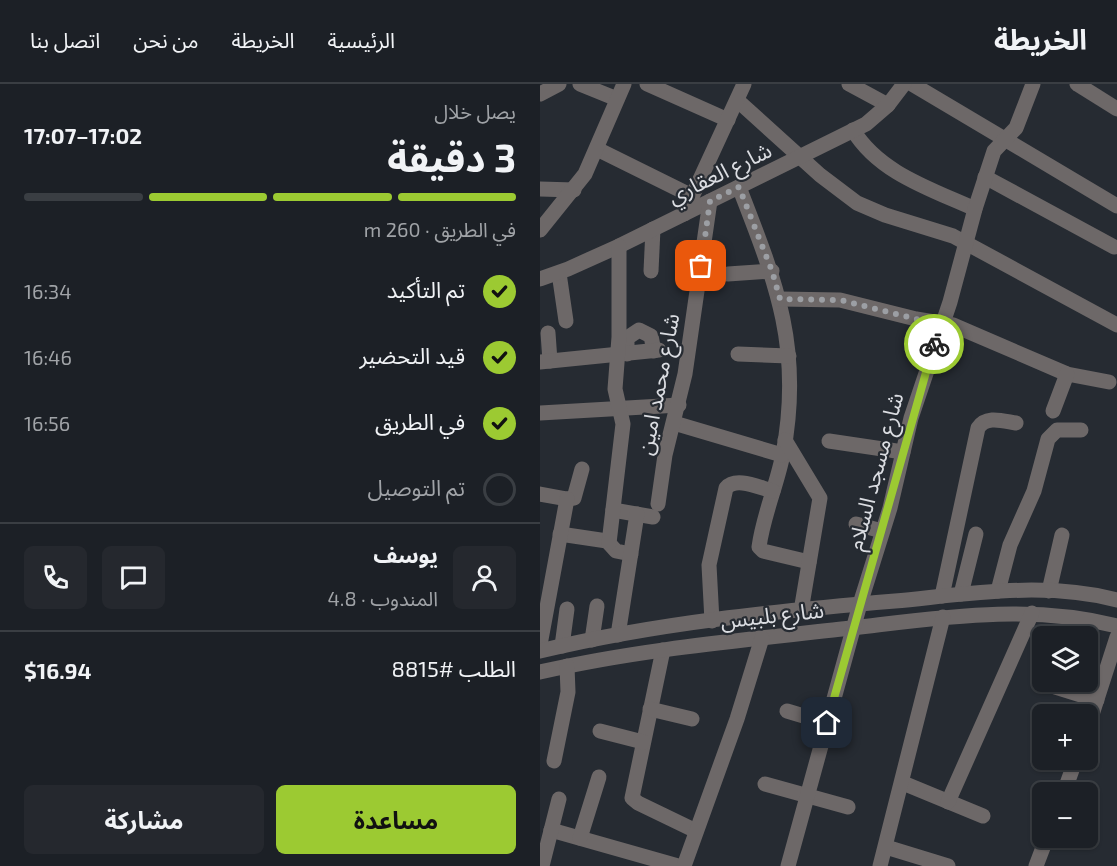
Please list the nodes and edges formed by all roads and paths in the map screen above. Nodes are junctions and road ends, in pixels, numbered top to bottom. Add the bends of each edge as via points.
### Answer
1 (559, 84) edge
2 (580, 84) edge
3 (624, 84) edge
4 (647, 84) edge
5 (744, 84) edge
6 (849, 84) edge
7 (904, 84) edge
8 (912, 84) edge
9 (1033, 84) edge
10 (1077, 84) edge
11 (540, 94) edge
12 (618, 99) junction
13 (737, 100) junction
14 (888, 105) junction
15 (1117, 109) edge
16 (728, 120) junction
17 (853, 130) junction
18 (1005, 138) junction
19 (597, 149) junction
20 (800, 157) junction
21 (985, 177) junction
22 (739, 187) junction
23 (540, 189) edge
24 (574, 190) junction
25 (692, 196) junction
26 (710, 201) junction
27 (1117, 206) edge
28 (975, 209) junction
29 (684, 214) junction
30 (653, 229) junction
31 (540, 230) edge
32 (965, 243) junction
33 (619, 246) junction
34 (1114, 247) dead end
35 (651, 271) dead end
36 (772, 271) junction
37 (559, 273) junction
38 (728, 274) dead end
39 (540, 279) edge
40 (780, 299) junction
41 (566, 321) dead end
42 (942, 323) junction
43 (1117, 325) edge
44 (548, 333) dead end
45 (622, 354) junction
46 (738, 354) dead end
47 (789, 356) junction
48 (545, 361) edge
49 (1067, 374) junction
50 (1109, 382) dead end
51 (679, 405) junction
52 (619, 408) junction
53 (1053, 411) dead end
54 (540, 413) edge
55 (674, 423) junction
56 (1016, 423) dead end
57 (1081, 430) dead end
58 (830, 441) dead end
59 (784, 447) junction
60 (903, 452) junction
61 (582, 468) dead end
62 (773, 491) junction
63 (540, 494) edge
64 (567, 499) junction
65 (613, 510) junction
66 (637, 514) junction
67 (856, 524) dead end
68 (882, 531) junction
69 (560, 534) junction
70 (976, 534) dead end
71 (1062, 535) dead end
72 (609, 543) junction
73 (631, 554) junction
74 (809, 562) junction
75 (546, 573) edge
76 (998, 591) junction
77 (1049, 591) junction
78 (961, 594) junction
79 (942, 596) junction
80 (1117, 600) edge
81 (860, 604) junction
82 (597, 606) dead end
83 (567, 609) dead end
84 (801, 610) junction
85 (1032, 613) junction
86 (943, 617) junction
87 (712, 621) junction
88 (1117, 626) edge
89 (854, 628) junction
90 (618, 635) junction
91 (1117, 637) edge
92 (762, 638) junction
93 (592, 640) junction
94 (540, 645) edge
95 (562, 646) junction
96 (663, 650) junction
97 (540, 651) edge
98 (567, 666) junction
99 (540, 672) edge
100 (1071, 692) edge
101 (1097, 700) junction
102 (1096, 704) edge
103 (650, 710) junction
104 (787, 711) dead end
105 (692, 719) dead end
106 (827, 723) junction
107 (600, 731) dead end
108 (643, 742) junction
109 (554, 761) dead end
110 (599, 777) dead end
111 (903, 783) junction
112 (765, 784) dead end
113 (808, 796) junction
114 (559, 799) dead end
115 (948, 802) junction
116 (848, 807) dead end
117 (982, 816) dead end
118 (551, 830) junction
119 (696, 831) junction
120 (580, 838) junction
121 (886, 847) junction
122 (1043, 848) edge
123 (542, 866) edge
124 (678, 866) edge
125 (684, 866) edge
126 (788, 866) edge
127 (880, 866) edge
128 (948, 866) edge
129 (1036, 866) edge

1 - 11 street
2 - 12 street
3 - 12 street
4 - 16 street
5 - 13 street
6 - 14 street
7 - 14 street, شارع العقاري
8 - 18 street
9 - 18 street, شارع مسجد السلام via 1019,121
10 - 15 street
12 - 19 street
13 - 16 street
13 - 20 street
14 - 17 street, شارع العقاري
16 - 25 street
17 - 20 street, شارع العقاري
17 - 28 street via 861,144 885,166
18 - 21 street, شارع مسجد السلام via 994,151
18 - 27 street
19 - 24 street
19 - 25 street
20 - 22 street, شارع العقاري
20 - 32 street via 857,203 947,233
21 - 28 street, شارع مسجد السلام
21 - 34 street
22 - 26 street, شارع العقاري
22 - 36 street
23 - 24 street
24 - 31 street
25 - 29 street
26 - 29 street, شارع العقاري
26 - 51 street, شارع محمد امين
28 - 32 street, شارع مسجد السلام
29 - 30 street, شارع العقاري
30 - 33 street, شارع العقاري
30 - 35 street
32 - 42 street, شارع مسجد السلام
32 - 43 street
33 - 37 street, شارع العقاري
33 - 45 street
36 - 38 street
36 - 40 street
37 - 39 street, شارع العقاري
37 - 41 street
40 - 42 street via 840,300
40 - 47 street
42 - 49 street
42 - 60 street, شارع مسجد السلام
44 - 48 street
45 - 45 street via 656,351 651,336 639,330 627,338
45 - 48 street
45 - 52 street via 615,389
46 - 47 street
47 - 59 street
49 - 50 street
49 - 53 street
51 - 52 street
51 - 55 street, شارع محمد امين
52 - 54 street
52 - 65 street via 623,424
55 - 59 street
55 - 66 street, شارع محمد امين via 656,511
56 - 79 street via 990,420 978,428
57 - 76 street via 1057,430 1048,440 1034,491 1012,536
58 - 60 street
59 - 62 street
59 - 74 street via 819,495
60 - 68 street, شارع مسجد السلام
61 - 64 street via 577,495
62 - 74 street via 760,549
62 - 87 street via 737,482 726,488 709,565
63 - 64 street
64 - 69 street
65 - 66 street
65 - 72 street
66 - 73 street
67 - 68 street
68 - 81 street, شارع مسجد السلام
69 - 72 street
69 - 75 street
70 - 78 street
71 - 77 street
72 - 73 street via 616,551
73 - 90 street
74 - 84 street
75 - 94 street
76 - 77 street, شارع بلبيس
76 - 78 street, شارع بلبيس
77 - 80 street, شارع بلبيس
78 - 79 street, شارع بلبيس
79 - 81 street, شارع بلبيس
81 - 84 street, شارع بلبيس
81 - 89 street, شارع مسجد السلام
82 - 93 street
83 - 95 street
84 - 87 street, شارع بلبيس
85 - 86 street, شارع بلبيس
85 - 88 street, شارع بلبيس
85 - 115 street
86 - 89 street, شارع بلبيس
86 - 111 street
87 - 90 street, شارع بلبيس
89 - 92 street, شارع بلبيس
89 - 106 street, شارع مسجد السلام
90 - 93 street, شارع بلبيس
91 - 101 street
92 - 96 street, شارع بلبيس
92 - 119 street
93 - 95 street, شارع بلبيس
95 - 97 street, شارع بلبيس
96 - 98 street, شارع بلبيس
96 - 103 street
98 - 99 street, شارع بلبيس
98 - 109 street via 568,692
100 - 101 street
101 - 102 street
103 - 105 street
103 - 108 street
104 - 106 street
106 - 113 street, شارع مسجد السلام
107 - 108 street
108 - 119 street via 632,794 634,801
110 - 120 street
111 - 115 street
111 - 121 street
112 - 113 street
113 - 116 street
113 - 126 street, شارع مسجد السلام
114 - 118 street
115 - 117 street
118 - 120 street
118 - 123 street
119 - 125 street
120 - 124 street
121 - 127 street
121 - 128 street
122 - 129 street

